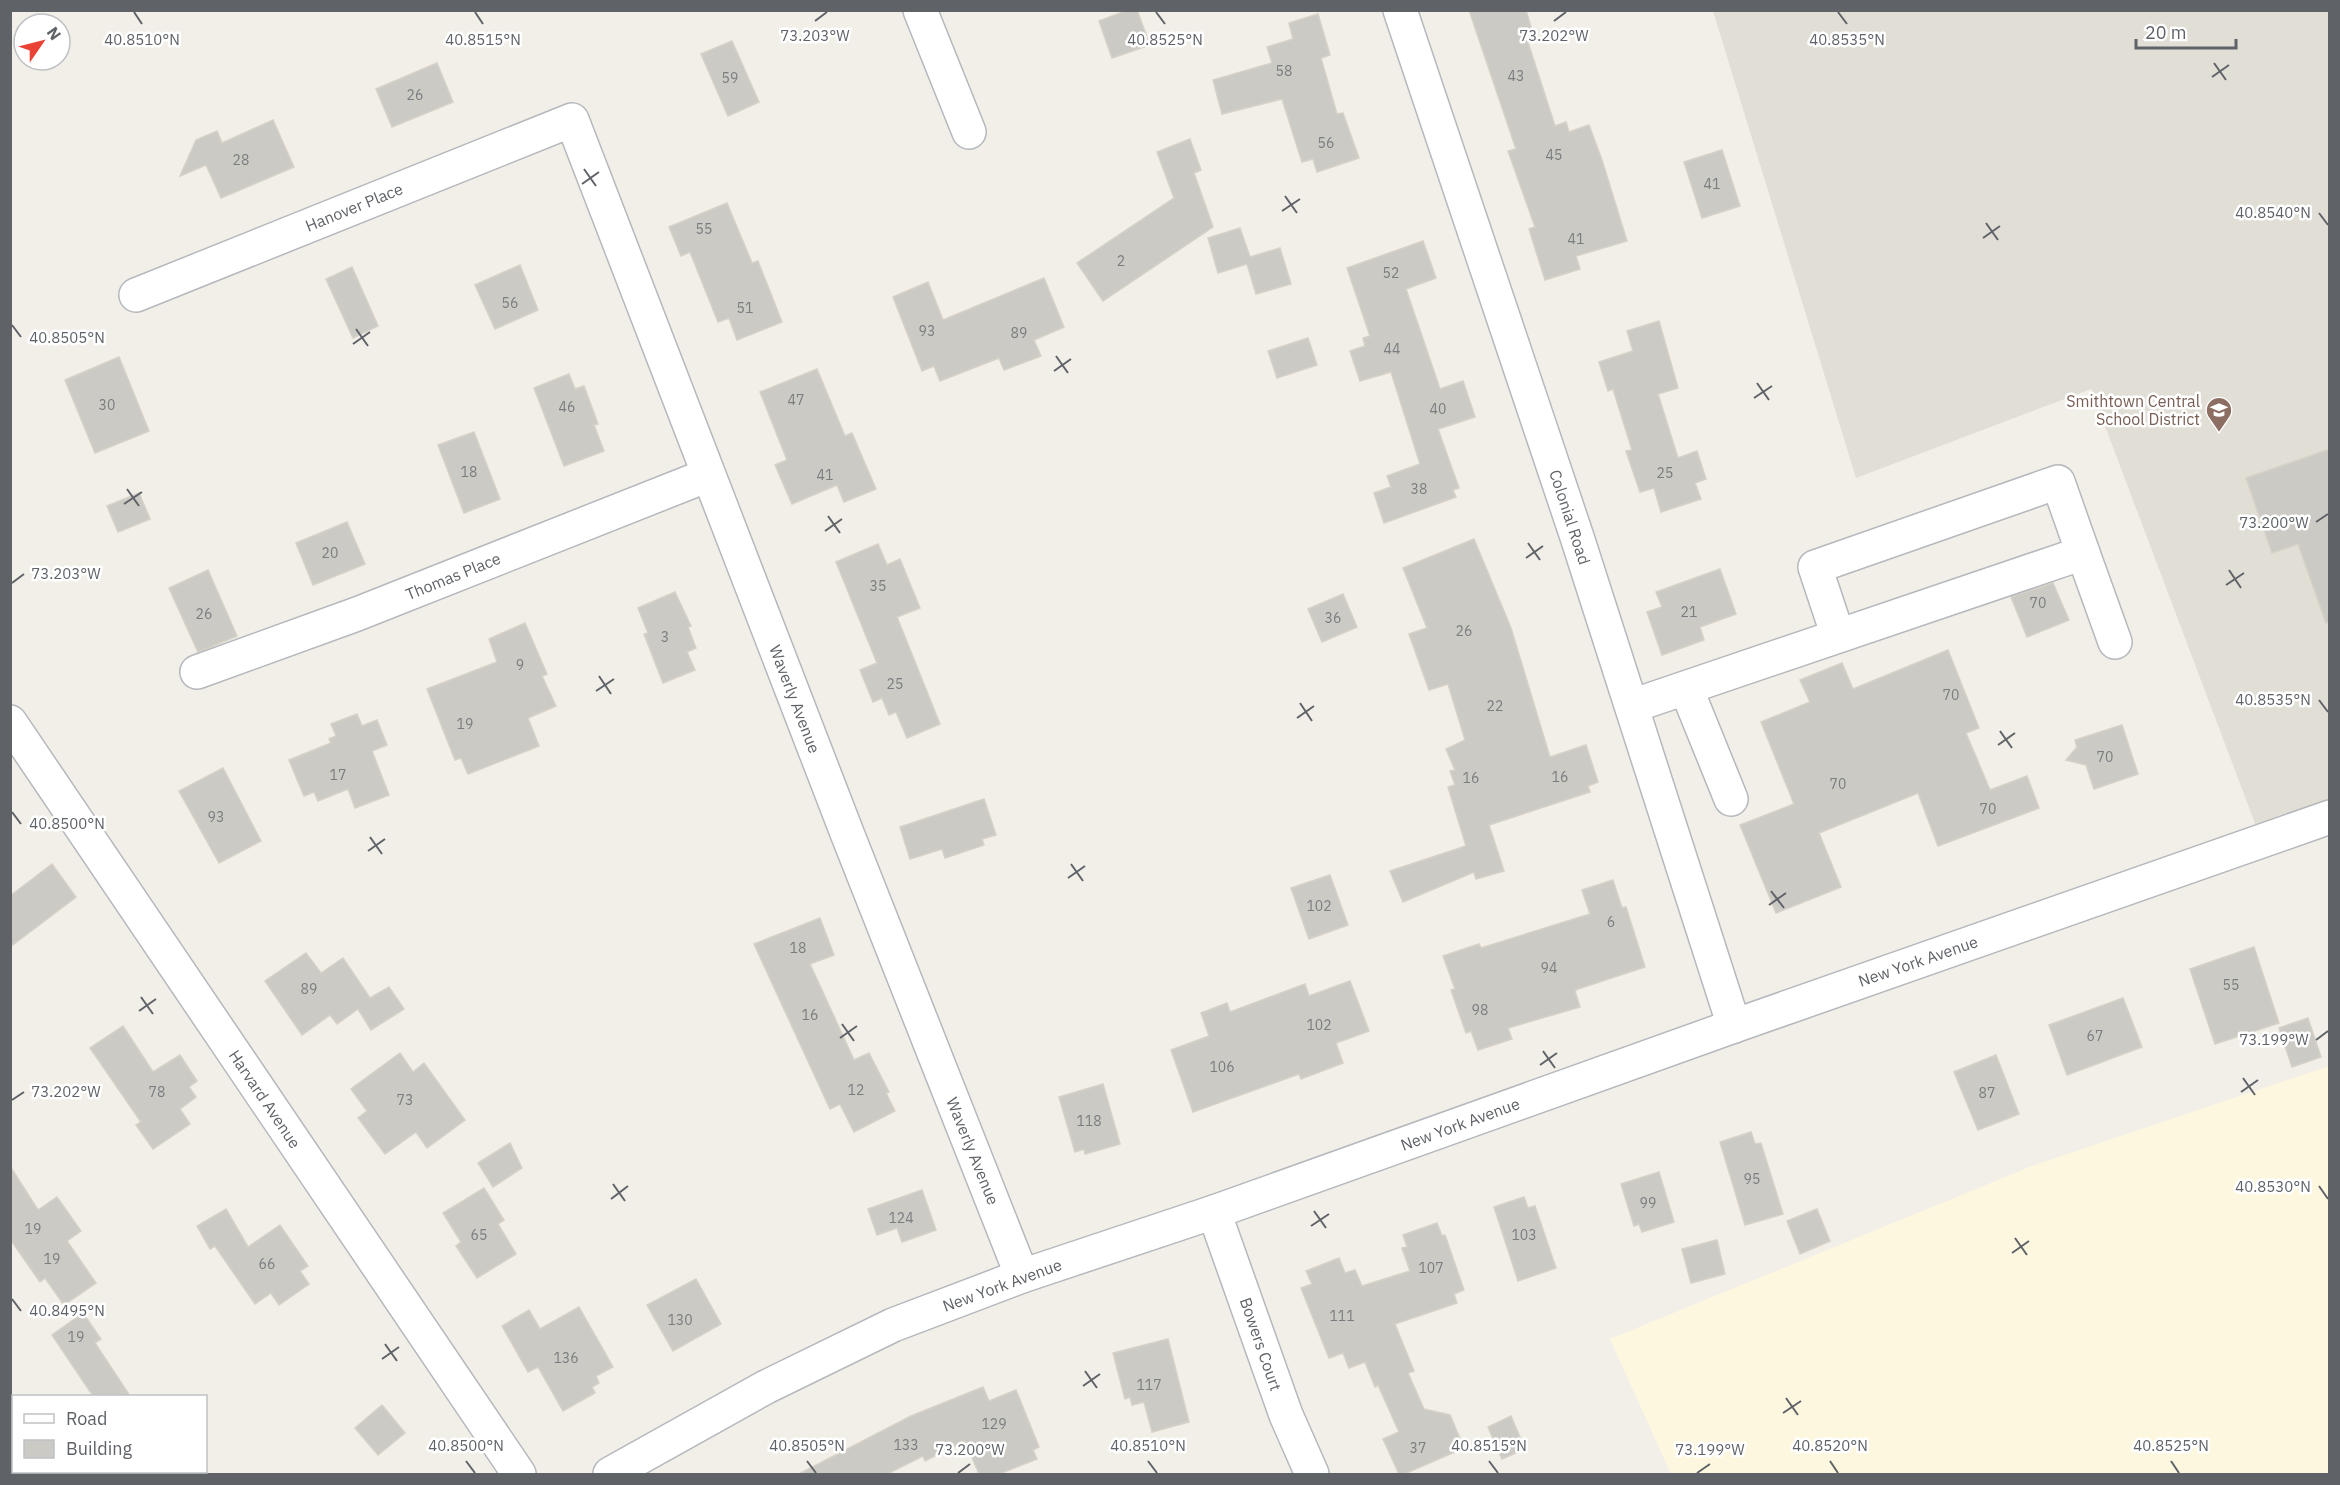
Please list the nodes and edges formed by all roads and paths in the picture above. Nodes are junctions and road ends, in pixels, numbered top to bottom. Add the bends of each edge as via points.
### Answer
1 (920, 10) edge
2 (1400, 10) edge
3 (572, 120) joint
4 (969, 132) dead end
5 (136, 295) dead end
6 (708, 475) junction
7 (2083, 553) junction
8 (1838, 636) junction
9 (2115, 642) dead end
10 (196, 672) dead end
11 (1686, 688) junction
12 (1632, 706) junction
13 (10, 722) edge
14 (1731, 800) dead end
15 (2330, 817) edge
16 (1734, 1026) junction
17 (1214, 1212) junction
18 (1022, 1276) junction
19 (519, 1474) edge
20 (610, 1474) edge
21 (1312, 1474) edge

1 - 4 street
2 - 12 street, Colonial Road
3 - 5 street, Hanover Place
3 - 6 street, Waverly Avenue
6 - 10 street, Thomas Place via 357,614
6 - 18 street, Waverly Avenue
7 - 8 street
7 - 8 street via 2058,482 1815,567
7 - 9 street
8 - 11 street
11 - 12 street
11 - 14 street
12 - 16 street, Colonial Road
13 - 19 street, Harvard Avenue
15 - 16 street, New York Avenue
16 - 17 street, New York Avenue
17 - 18 street, New York Avenue
17 - 21 street, Bowers Court via 1286,1414
18 - 20 street, New York Avenue via 882,1330 766,1388

